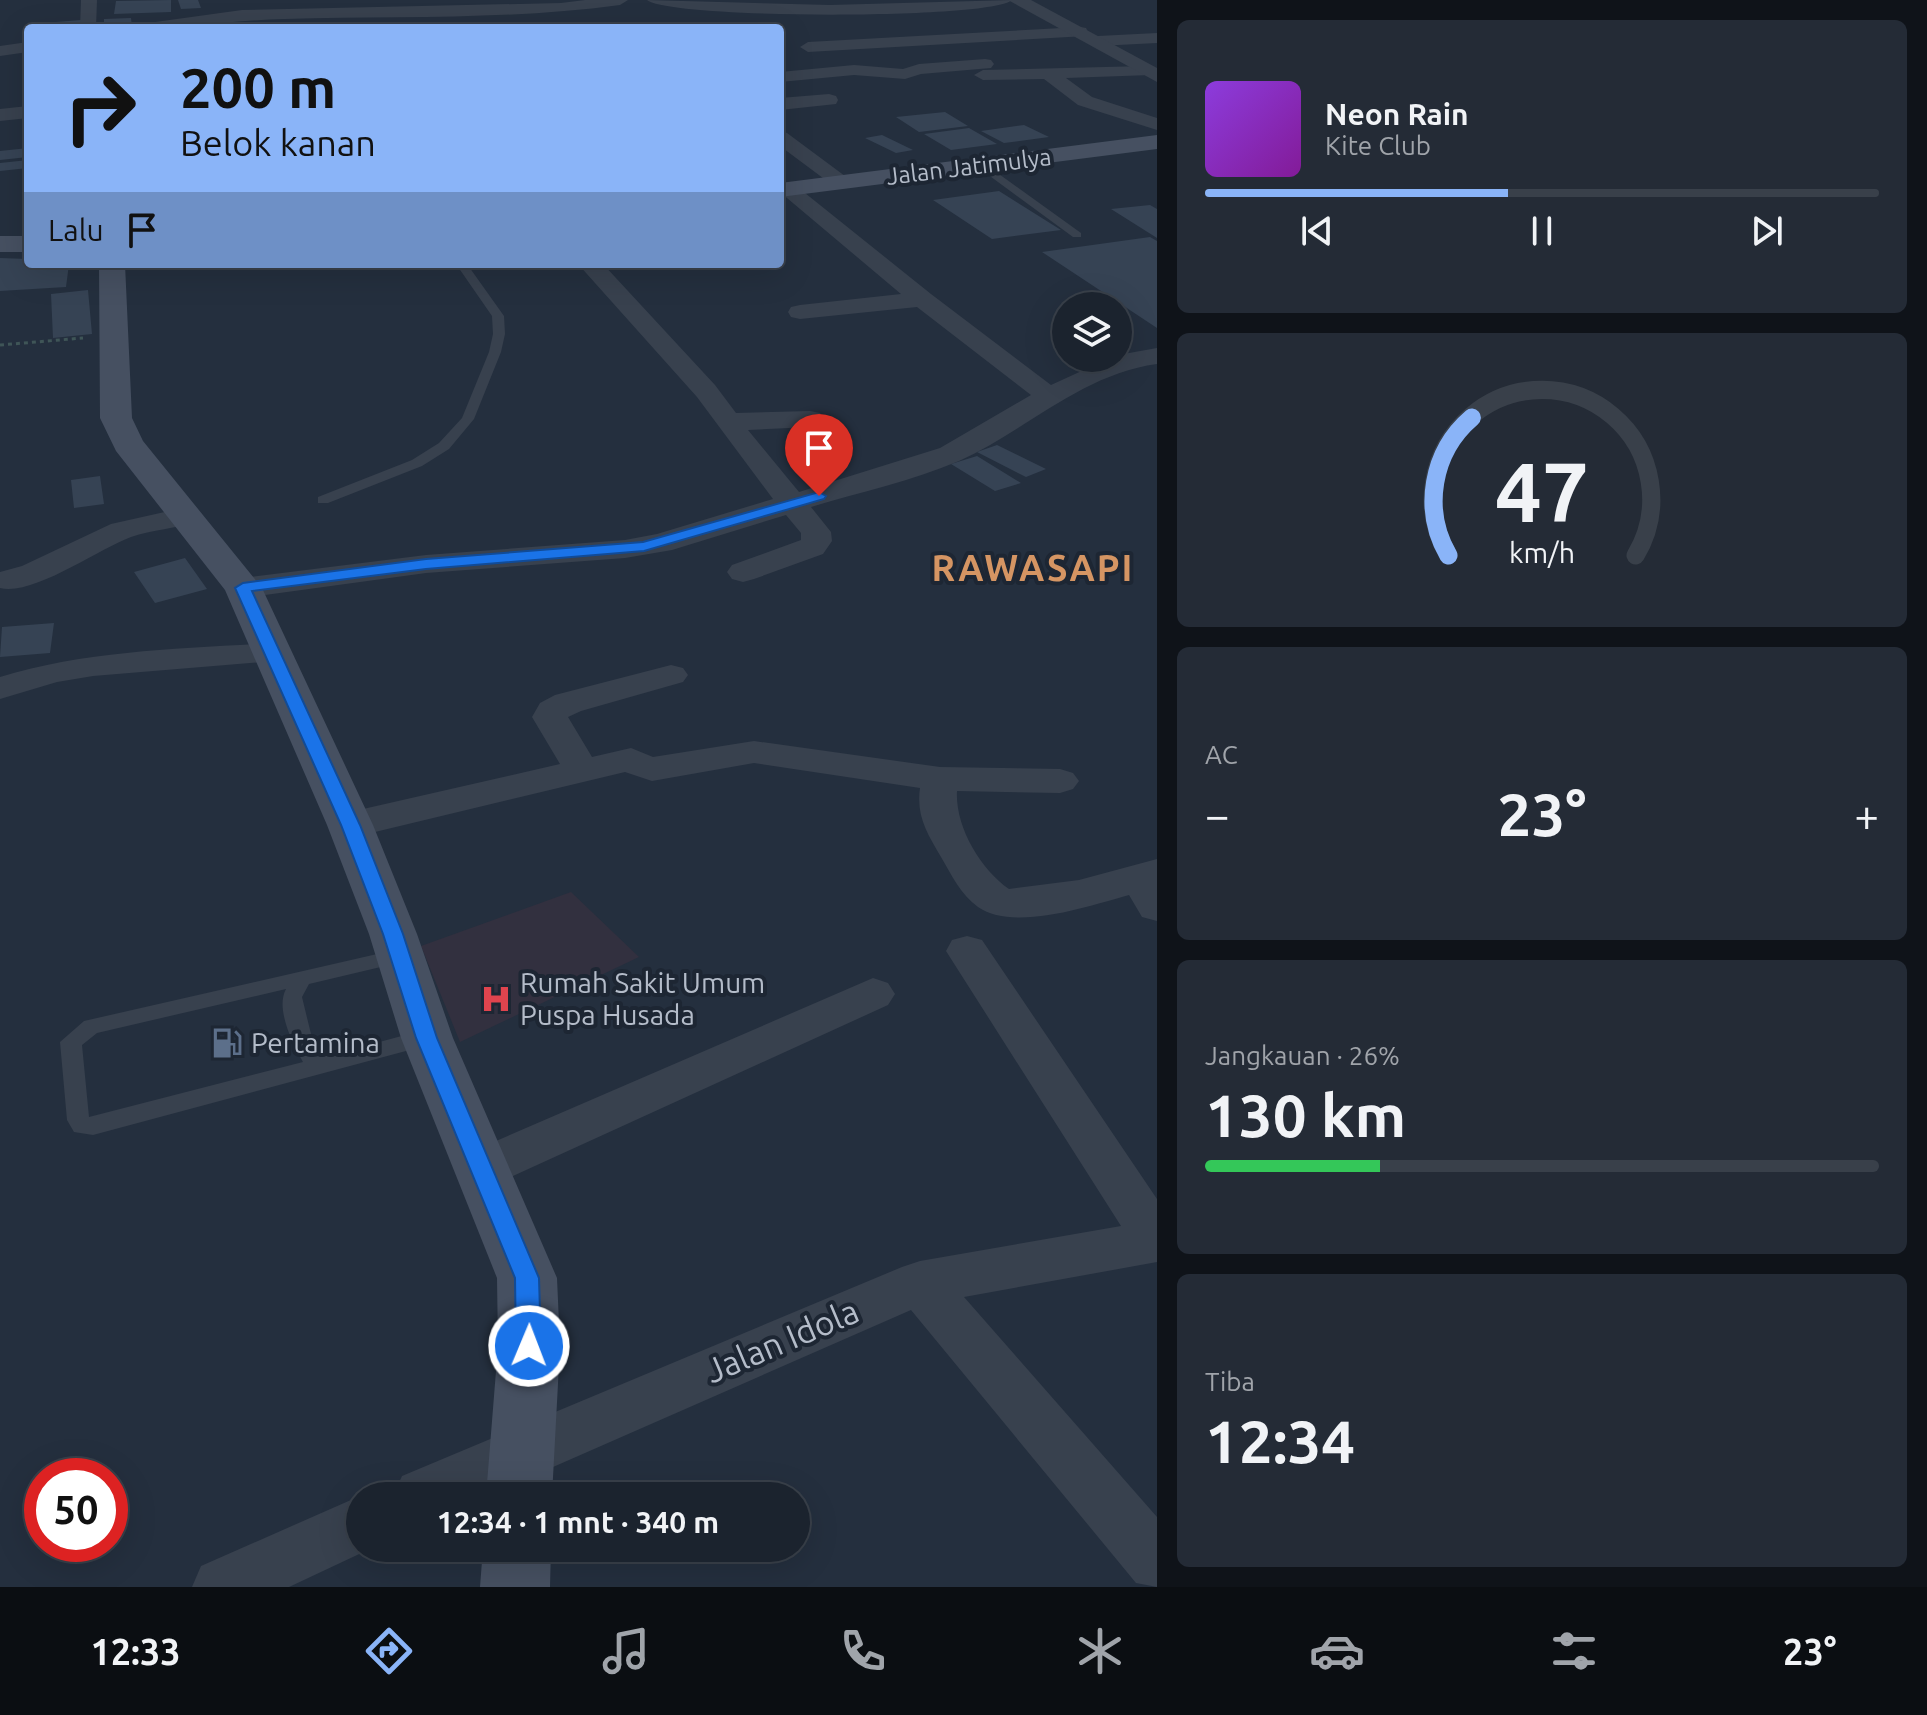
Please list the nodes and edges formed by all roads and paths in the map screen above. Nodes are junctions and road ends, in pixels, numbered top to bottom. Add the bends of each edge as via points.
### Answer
1 (89, 0) edge
2 (208, 0) edge
3 (491, 0) edge
4 (620, 0) edge
5 (655, 0) edge
6 (1004, 0) edge
7 (1017, 0) edge
8 (686, 2) edge
9 (561, 8) junction
10 (858, 8) junction
11 (921, 8) junction
12 (512, 9) junction
13 (470, 10) junction
14 (345, 12) junction
15 (212, 18) junction
16 (88, 24) edge
17 (174, 24) edge
18 (356, 24) edge
19 (477, 24) edge
20 (571, 24) edge
21 (691, 24) dead end
22 (0, 29) edge
23 (1089, 37) junction
24 (1157, 38) edge
25 (972, 39) junction
26 (879, 43) junction
27 (855, 44) junction
28 (808, 47) dead end
29 (14, 49) edge
30 (995, 51) junction
31 (1048, 73) junction
32 (1151, 74) edge
33 (983, 75) dead end
34 (784, 77) edge
35 (829, 100) dead end
36 (784, 104) edge
37 (24, 112) edge
38 (0, 115) edge
39 (1157, 124) edge
40 (784, 140) edge
41 (1157, 142) edge
42 (982, 166) junction
43 (842, 183) junction
44 (784, 189) edge
45 (1077, 235) dead end
46 (0, 244) edge
47 (24, 244) edge
48 (112, 268) edge
49 (464, 268) edge
50 (594, 268) edge
51 (922, 299) junction
52 (800, 312) dead end
53 (116, 335) junction
54 (0, 345) edge
55 (1157, 356) edge
56 (1049, 396) junction
57 (810, 419) dead end
58 (729, 422) junction
59 (323, 500) dead end
60 (792, 503) junction
61 (187, 516) junction
62 (743, 572) dead end
63 (8, 580) dead end
64 (243, 588) junction
65 (274, 653) junction
66 (671, 675) dead end
67 (0, 688) edge
68 (582, 770) junction
69 (940, 779) junction
70 (1060, 781) dead end
71 (350, 825) junction
72 (1151, 886) edge
73 (967, 951) dead end
74 (399, 956) junction
75 (302, 978) junction
76 (873, 994) dead end
77 (427, 1038) junction
78 (331, 1063) junction
79 (483, 1168) junction
80 (1157, 1240) edge
81 (920, 1283) junction
82 (520, 1474) edge
83 (484, 1482) edge
84 (346, 1530) edge
85 (516, 1562) edge
86 (1157, 1562) edge
87 (222, 1587) edge
88 (515, 1587) edge

1 - 16 street
2 - 15 street
3 - 12 street via 508,0
4 - 9 street
5 - 8 street
6 - 11 street
7 - 23 street
8 - 10 street
8 - 21 street via 684,12
9 - 12 street
9 - 20 street
10 - 11 street
10 - 27 street via 869,24 835,28
11 - 25 street
12 - 13 street
13 - 14 street
13 - 19 street
14 - 15 street
14 - 18 street
15 - 17 street
22 - 29 street
23 - 24 street
23 - 25 street
23 - 32 street
25 - 26 street
25 - 30 street
26 - 27 street
26 - 30 street via 901,60
27 - 28 street
30 - 34 street via 1011,62 905,74 854,70
31 - 32 street
31 - 33 street
31 - 39 street via 1085,101
35 - 36 street
37 - 38 street
40 - 43 street
41 - 42 main road, Jalan Jatimulya
42 - 43 main road, Jalan Jatimulya
42 - 45 lane
43 - 44 main road, Jalan Jatimulya
44 - 51 street
46 - 47 main road
48 - 53 main road
49 - 59 lane via 498,316 499,334 468,419 444,446 417,463
50 - 58 street
51 - 52 street
51 - 56 street
53 - 54 path
53 - 61 main road via 116,418 128,444
55 - 56 street via 1127,360
56 - 60 street via 950,454
57 - 58 street
58 - 60 street
60 - 62 street via 816,532 817,541
60 - 64 street via 644,547 426,564
61 - 63 street via 122,530
61 - 64 main road
64 - 65 main road
65 - 67 street via 93,666
65 - 71 main road
66 - 68 street via 553,711 550,717
68 - 69 street via 631,759 644,768 664,768 754,752
68 - 71 street
69 - 70 street
69 - 72 street via 938,821 975,880 999,901 1023,904
71 - 74 main road
73 - 80 street
74 - 75 lane
74 - 77 main road
75 - 78 lane via 292,997 300,1034 311,1057
75 - 78 lane via 91,1027 75,1036 71,1042 78,1120 82,1126 93,1126
76 - 79 street
77 - 78 lane
77 - 79 main road
79 - 82 main road via 527,1278
80 - 81 street, Jalan Idola
81 - 82 street, Jalan Idola
81 - 86 street
82 - 83 street, Jalan Idola
84 - 87 street
85 - 88 main road

